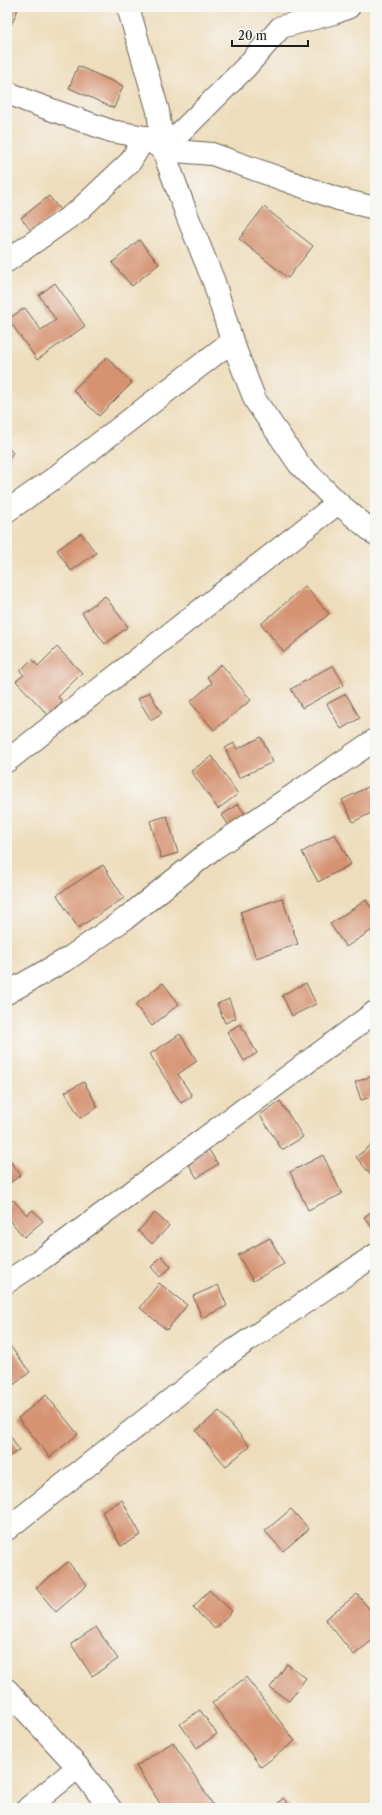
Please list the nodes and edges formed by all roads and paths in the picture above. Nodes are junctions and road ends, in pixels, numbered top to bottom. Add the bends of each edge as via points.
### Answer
1 (128, 7) edge
2 (297, 7) edge
3 (348, 7) edge
4 (281, 27) junction
5 (7, 92) edge
6 (145, 138) junction
7 (163, 150) junction
8 (375, 208) edge
9 (7, 262) edge
10 (232, 341) junction
11 (338, 503) junction
12 (7, 511) edge
13 (375, 534) edge
14 (375, 740) edge
15 (7, 761) edge
16 (7, 993) edge
17 (375, 1012) edge
18 (375, 1255) edge
19 (7, 1282) edge
20 (7, 1528) edge
21 (7, 1690) edge
22 (78, 1767) junction
23 (28, 1808) edge
24 (110, 1808) edge

1 - 7 street via 158,111
2 - 4 street
3 - 4 street
4 - 7 street via 246,67
5 - 6 street via 111,131
6 - 7 street
6 - 9 street via 130,162 78,211
7 - 8 street via 212,154 338,199
7 - 10 street via 214,282
10 - 11 street via 255,400 299,464
10 - 12 street via 53,479
11 - 13 street
11 - 15 street
14 - 16 street via 213,849 126,918 69,958
17 - 19 street
18 - 20 street via 234,1350
21 - 22 street
22 - 23 street
22 - 24 street

